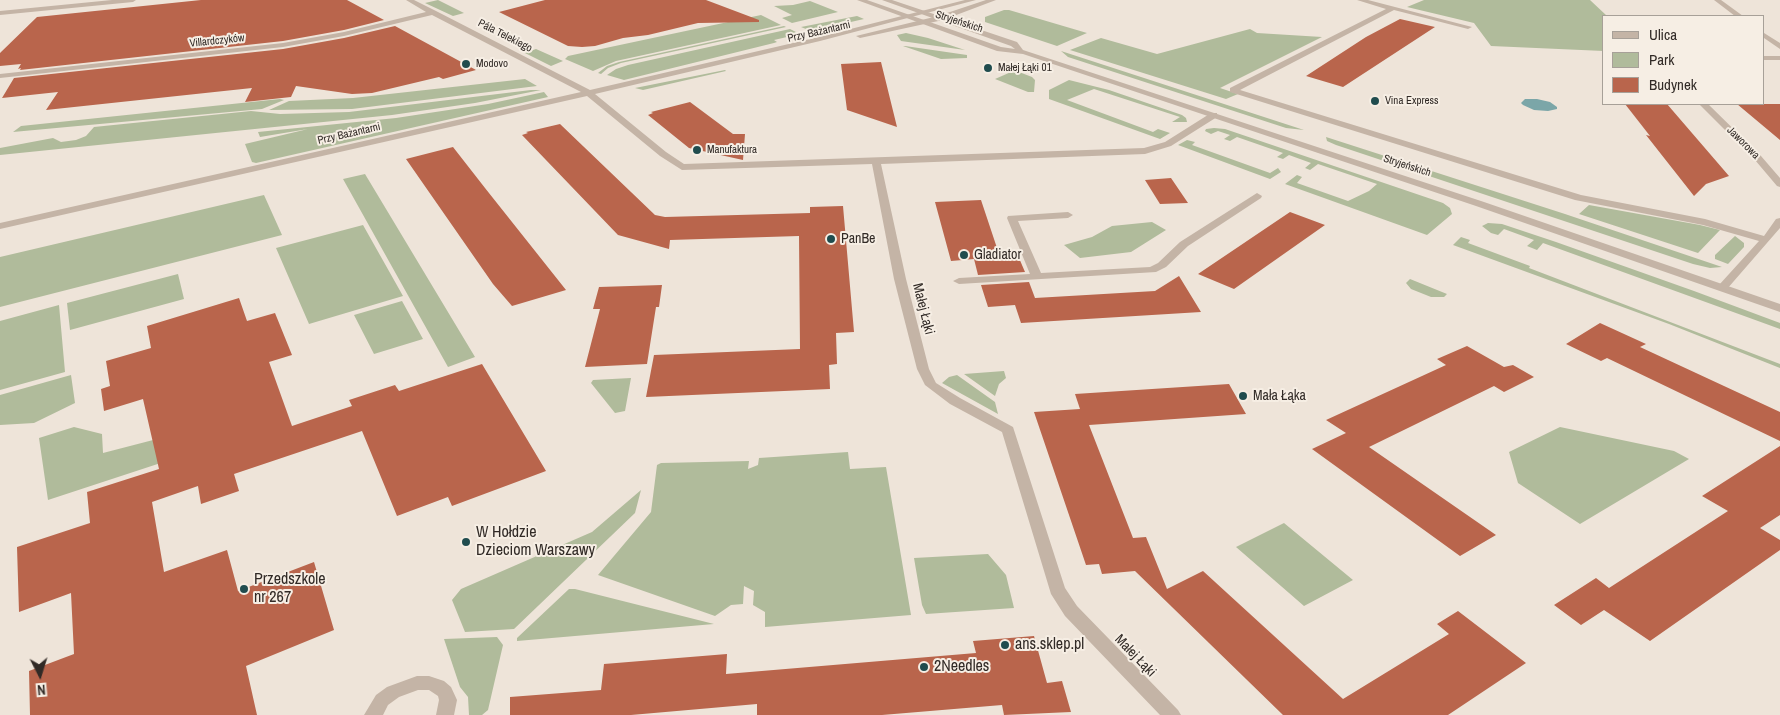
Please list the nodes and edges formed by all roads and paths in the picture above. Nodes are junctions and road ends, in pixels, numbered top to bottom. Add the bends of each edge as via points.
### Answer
1 (133, 0) edge
2 (409, 0) edge
3 (860, 0) edge
4 (885, 0) edge
5 (973, 0) edge
6 (993, 0) edge
7 (1360, 0) edge
8 (1718, 0) edge
9 (1393, 8) junction
10 (434, 12) junction
11 (0, 13) edge
12 (924, 13) junction
13 (1738, 15) edge
14 (904, 17) junction
15 (940, 18) junction
16 (921, 23) junction
17 (1468, 28) dead end
18 (1765, 36) edge
19 (1780, 47) edge
20 (1024, 52) junction
21 (1765, 58) edge
22 (1780, 58) edge
23 (703, 67) junction
24 (0, 76) edge
25 (589, 93) junction
26 (1704, 105) edge
27 (1214, 115) junction
28 (876, 161) junction
29 (1780, 184) edge
30 (1257, 196) dead end
31 (1068, 215) dead end
32 (1780, 221) edge
33 (0, 226) edge
34 (1766, 240) junction
35 (1037, 277) junction
36 (959, 281) dead end
37 (1723, 287) junction
38 (1780, 308) edge
39 (373, 715) edge
40 (445, 715) edge
41 (1172, 715) edge

1 - 11 street
2 - 10 street, Pála Telekiego
3 - 14 street, Stryjeńskich
4 - 12 street, Stryjeńskich
5 - 12 street, Przy Bażantarni
6 - 15 street, Przy Bażantarni
7 - 9 street
8 - 13 street
9 - 17 street
9 - 34 street via 1233,90 1578,198 1705,222
10 - 24 street, Villardczyków via 290,44
10 - 25 street, Pála Telekiego
12 - 14 street, Przy Bażantarni
12 - 15 street, Stryjeńskich
14 - 16 street, Stryjeńskich
14 - 23 street, Przy Bażantarni
15 - 16 street, Przy Bażantarni
15 - 20 street, Stryjeńskich via 1014,44
16 - 20 street, Stryjeńskich via 1000,49
16 - 23 street, Przy Bażantarni via 731,65
18 - 19 street
20 - 27 street, Stryjeńskich
21 - 22 street
23 - 25 street, Przy Bażantarni
25 - 28 street, Pála Telekiego via 682,167
25 - 33 street, Przy Bażantarni
26 - 29 street, Jaworowa
27 - 28 street via 1168,144 1145,151
27 - 37 street, Stryjeńskich
28 - 41 street, Małej Łąki via 900,279 923,369 931,385 1008,430 1057,590 1071,611
30 - 35 street via 1184,244 1152,270
31 - 35 street via 1012,218
32 - 34 street
34 - 37 street
35 - 36 street
37 - 38 street, Stryjeńskich
39 - 40 street via 382,700 392,692 417,683 429,683 445,692 448,700

